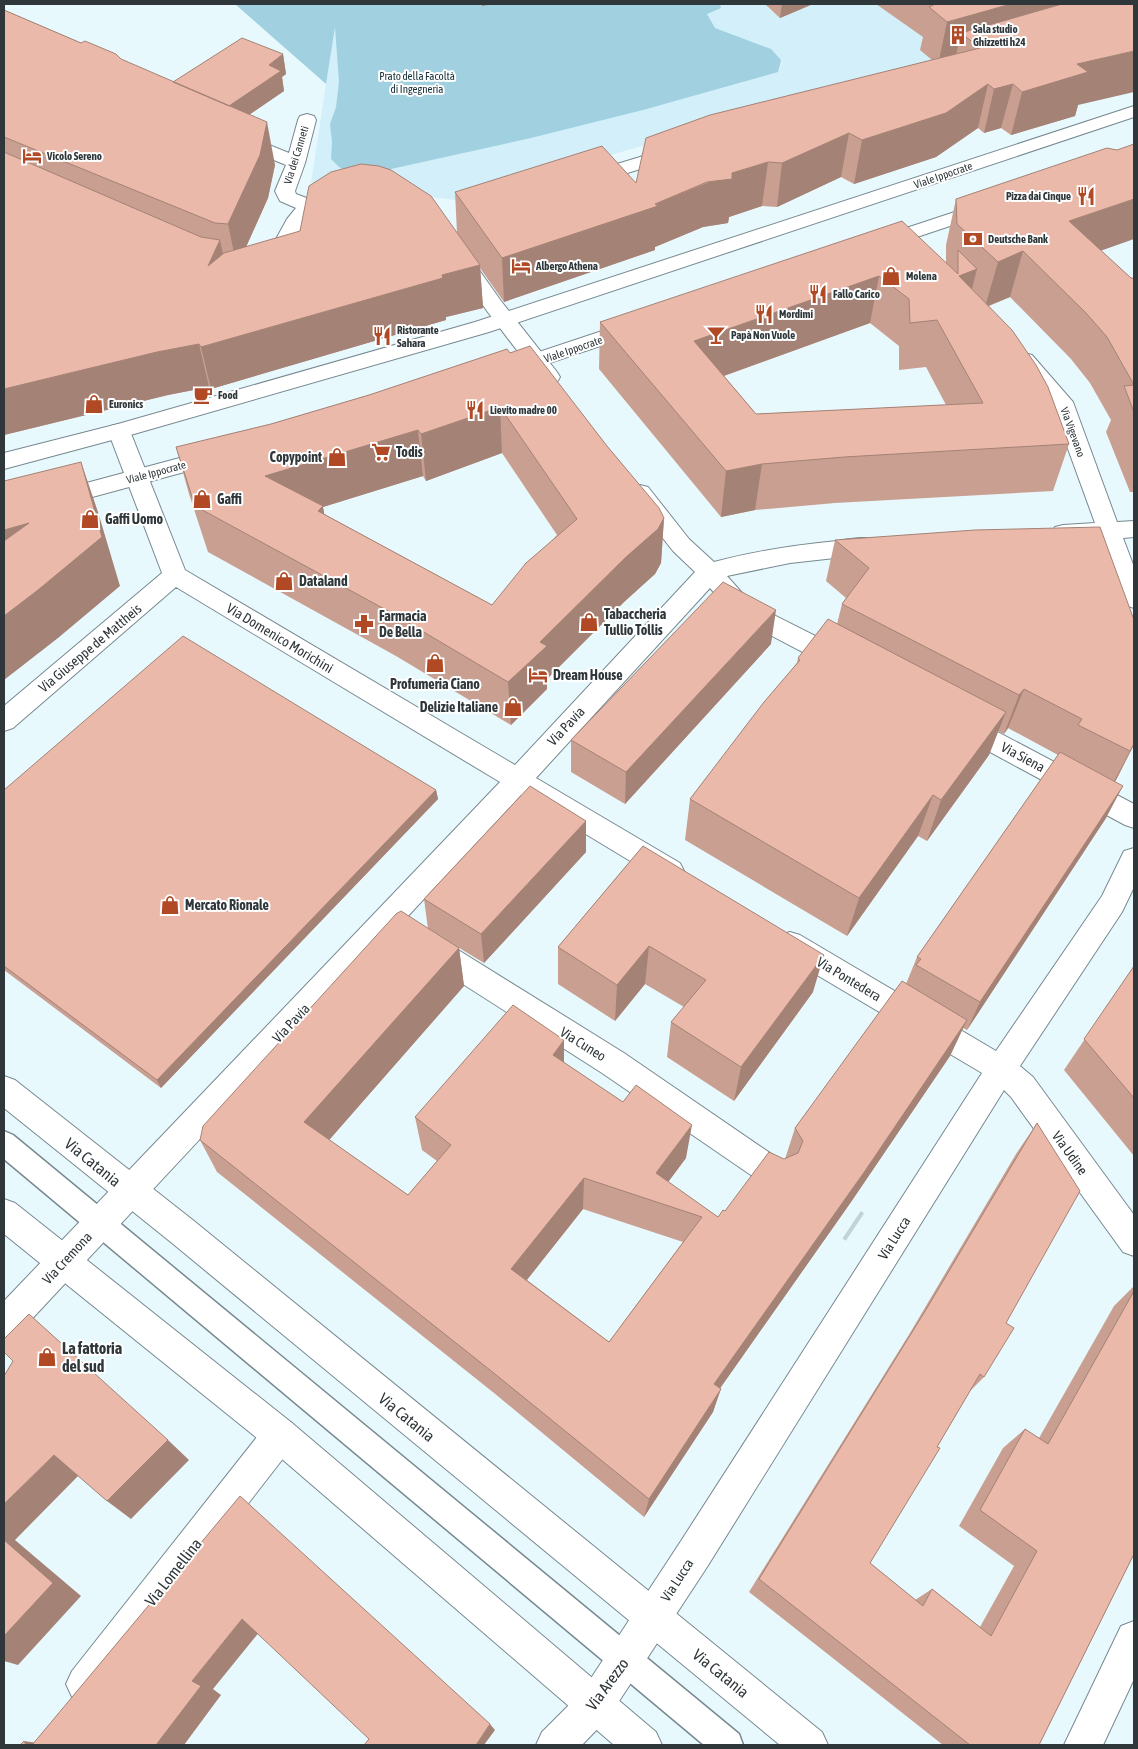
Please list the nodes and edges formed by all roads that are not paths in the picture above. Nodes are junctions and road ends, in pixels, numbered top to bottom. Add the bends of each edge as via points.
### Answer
1 (1134, 111) edge
2 (307, 120) dead end
3 (217, 129) edge
4 (697, 146) edge
5 (296, 163) junction
6 (575, 183) edge
7 (354, 193) edge
8 (1006, 201) edge
9 (308, 206) junction
10 (450, 242) edge
11 (860, 250) edge
12 (250, 275) edge
13 (504, 319) junction
14 (656, 320) edge
15 (1011, 347) edge
16 (536, 361) junction
17 (486, 377) edge
18 (563, 394) edge
19 (119, 431) junction
20 (232, 452) edge
21 (4, 461) edge
22 (628, 477) edge
23 (138, 478) junction
24 (4, 512) edge
25 (1134, 529) edge
26 (1109, 531) junction
27 (1039, 535) edge
28 (892, 544) edge
29 (710, 572) junction
30 (176, 575) junction
31 (1134, 599) edge
32 (860, 671) edge
33 (938, 712) edge
34 (4, 721) edge
35 (517, 780) junction
36 (1134, 817) edge
37 (1134, 859) edge
38 (688, 882) edge
39 (388, 920) junction
40 (772, 933) edge
41 (1001, 1069) junction
42 (4, 1090) edge
43 (4, 1143) edge
44 (775, 1174) edge
45 (130, 1192) junction
46 (4, 1214) edge
47 (101, 1222) junction
48 (1134, 1241) edge
49 (62, 1262) junction
50 (4, 1324) edge
51 (280, 1434) junction
52 (653, 1618) junction
53 (1134, 1639) edge
54 (626, 1659) junction
55 (595, 1705) junction
56 (65, 1709) edge
57 (555, 1745) edge
58 (643, 1745) edge
59 (728, 1745) edge
60 (810, 1745) edge
61 (1083, 1745) edge

1 - 13 street, Viale Ippocrate
2 - 5 street, Via dei Canneti
3 - 5 street
4 - 6 street
5 - 9 street, Via dei Canneti via 285,191 288,197
7 - 9 street
8 - 11 street
9 - 12 street via 297,219 279,253 266,267
10 - 13 street
13 - 16 street
13 - 19 street, Viale Ippocrate
14 - 16 street, Viale Ippocrate
15 - 26 street, Via Vigevano via 1062,402
16 - 17 street, Viale Ippocrate
16 - 18 street
19 - 21 street, Viale Ippocrate
19 - 23 street
20 - 23 street, Viale Ippocrate
22 - 29 street via 681,545
23 - 24 street, Viale Ippocrate
23 - 30 street
25 - 26 street
26 - 27 street
26 - 31 street
28 - 29 street via 794,552
29 - 32 street via 743,610
29 - 35 street, Via Pavia
30 - 34 street, Via Giuseppe de Mattheis
30 - 35 street, Via Domenico Morichini
33 - 36 street, Via Siena
35 - 38 street
35 - 39 street, Via Pavia
37 - 41 street, Via Lucca via 1112,904
39 - 44 street, Via Cuneo via 613,1063
39 - 45 street, Via Pavia
40 - 41 street, Via Pontedera
41 - 48 street, Via Udine via 1022,1087
41 - 52 street, Via Lucca
42 - 45 street, Via Catania
43 - 47 lane
45 - 47 street, Via Cremona
45 - 52 street, Via Catania
46 - 49 street
47 - 49 street, Via Cremona
47 - 54 lane via 474,1536
49 - 50 street, Via Cremona
49 - 51 street
51 - 55 street
51 - 56 street, Via Lomellina
52 - 54 street, Via Arezzo
52 - 60 street, Via Catania
53 - 61 street
54 - 55 street, Via Arezzo
54 - 59 lane
55 - 57 street, Via Arezzo
55 - 58 street

